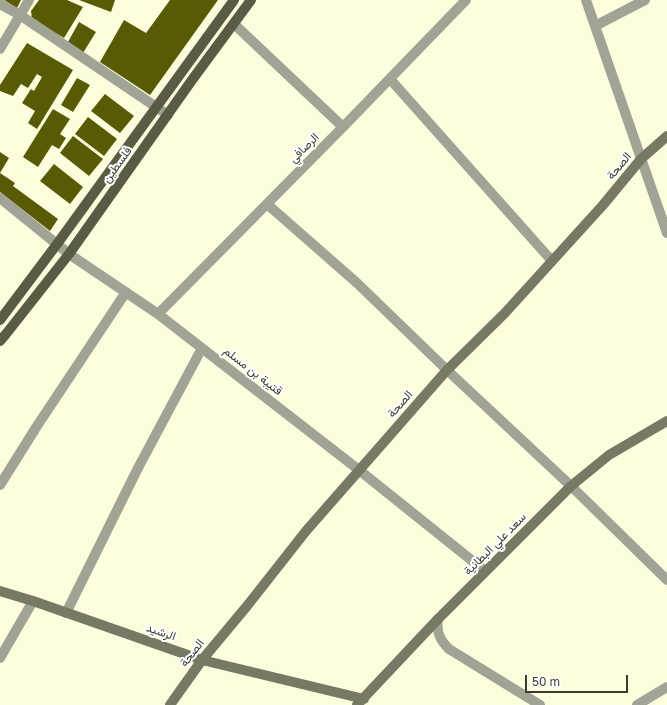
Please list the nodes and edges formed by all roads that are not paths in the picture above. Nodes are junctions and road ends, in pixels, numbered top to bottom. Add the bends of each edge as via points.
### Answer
1 (29, 0) edge
2 (234, 0) edge
3 (251, 0) edge
4 (466, 0) edge
5 (586, 0) edge
6 (645, 0) edge
7 (0, 4) edge
8 (20, 16) junction
9 (234, 24) junction
10 (595, 26) junction
11 (0, 49) edge
12 (390, 79) junction
13 (157, 107) junction
14 (168, 115) junction
15 (343, 127) junction
16 (667, 136) edge
17 (641, 159) junction
18 (99, 185) junction
19 (112, 194) junction
20 (0, 198) edge
21 (266, 204) junction
22 (667, 233) edge
23 (57, 244) junction
24 (69, 254) junction
25 (552, 261) junction
26 (126, 292) junction
27 (158, 314) junction
28 (0, 320) edge
29 (0, 341) edge
30 (202, 348) junction
31 (447, 370) junction
32 (667, 421) edge
33 (359, 470) junction
34 (0, 485) edge
35 (571, 486) junction
36 (486, 570) junction
37 (667, 580) edge
38 (0, 591) edge
39 (32, 601) junction
40 (66, 613) junction
41 (438, 619) junction
42 (0, 658) edge
43 (202, 660) junction
44 (667, 687) edge
45 (361, 702) edge
46 (171, 705) edge
47 (540, 705) edge
48 (637, 705) edge

1 - 8 street
2 - 13 main road, فلسطين
3 - 9 main road, فلسطين
4 - 12 street, الرصافي
5 - 10 street
6 - 10 street
7 - 8 street
8 - 11 street
8 - 13 street
9 - 14 main road, فلسطين
9 - 15 street
10 - 17 street
12 - 15 street, الرصافي
12 - 25 street
13 - 14 street
13 - 18 main road, فلسطين
14 - 19 main road, فلسطين
15 - 21 street, الرصافي
16 - 17 main road, الصحة
17 - 22 street
17 - 25 main road, الصحة
18 - 19 main road
18 - 23 main road, فلسطين
19 - 24 main road, فلسطين
20 - 23 street, قتيبة بن مسلم
21 - 27 street, الرصافي
21 - 31 street via 357,283
23 - 24 street, قتيبة بن مسلم
23 - 28 main road, فلسطين
24 - 26 street, قتيبة بن مسلم
24 - 29 main road, فلسطين
25 - 31 main road, الصحة via 504,314
26 - 27 street, قتيبة بن مسلم
26 - 34 street
27 - 30 street, قتيبة بن مسلم
30 - 33 street, قتيبة بن مسلم
30 - 40 street via 138,468
31 - 33 main road, الصحة
31 - 35 street
32 - 35 main road, سعد علي البطانية via 609,455
33 - 36 street, قتيبة بن مسلم
33 - 43 main road, الصحة via 306,531
35 - 36 main road, سعد علي البطانية
35 - 37 street
36 - 41 main road, سعد علي البطانية
38 - 39 main road, الرشيد
39 - 40 main road, الرشيد
39 - 42 street
40 - 43 main road, الرشيد
41 - 45 main road, سعد علي البطانية
41 - 47 street via 440,638 449,649
43 - 45 main road, الرشيد
43 - 46 main road, الصحة
44 - 48 street

